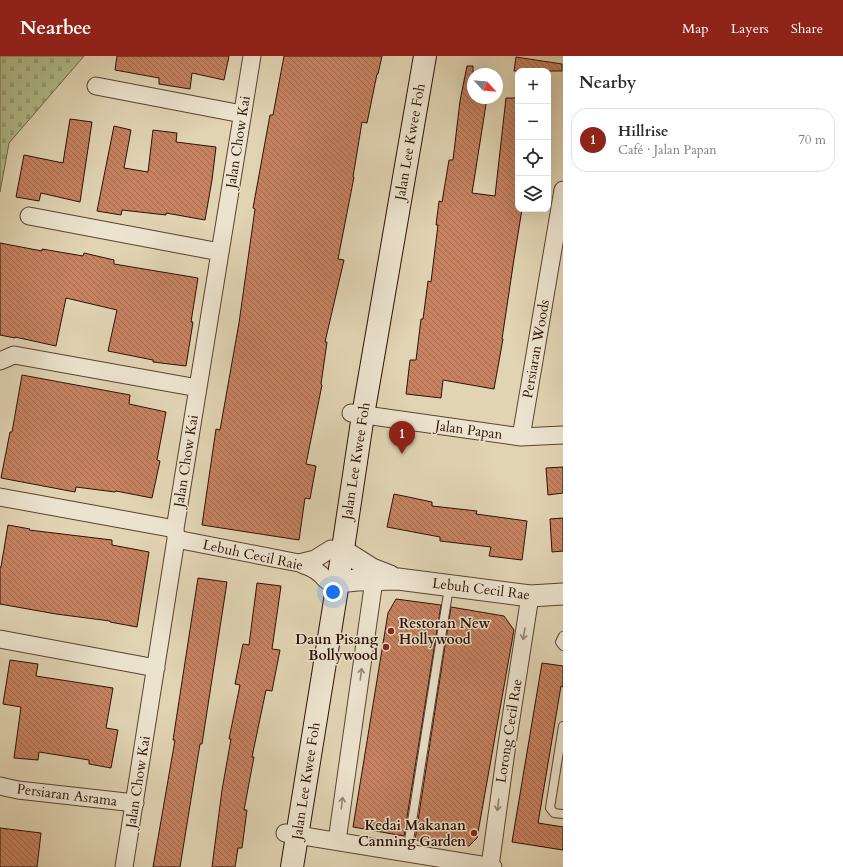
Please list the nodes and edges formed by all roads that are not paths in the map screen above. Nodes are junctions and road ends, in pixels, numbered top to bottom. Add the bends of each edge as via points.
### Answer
1 (252, 56) edge
2 (411, 56) edge
3 (425, 56) edge
4 (96, 86) dead end
5 (242, 114) junction
6 (563, 190) edge
7 (29, 216) dead end
8 (220, 252) junction
9 (0, 361) edge
10 (198, 388) junction
11 (357, 414) junction
12 (563, 435) edge
13 (521, 437) junction
14 (0, 497) edge
15 (176, 534) junction
16 (336, 549) junction
17 (299, 563) junction
18 (398, 579) junction
19 (374, 580) junction
20 (332, 581) junction
21 (450, 586) junction
22 (563, 594) edge
23 (530, 596) junction
24 (563, 636) edge
25 (0, 639) edge
26 (563, 646) edge
27 (156, 668) junction
28 (563, 726) edge
29 (0, 786) edge
30 (135, 803) junction
31 (563, 814) edge
32 (291, 834) junction
33 (337, 841) junction
34 (407, 853) junction
35 (490, 866) edge
36 (124, 867) edge
37 (279, 867) edge
38 (292, 867) edge
39 (493, 867) edge

1 - 5 street, Jalan Chow Kai
2 - 11 main road, Jalan Lee Kwee Foh
3 - 11 main road, Jalan Lee Kwee Foh
4 - 5 street
5 - 8 street, Jalan Chow Kai
6 - 13 street, Persiaran Woods
7 - 8 street
8 - 10 street, Jalan Chow Kai
9 - 10 street via 14,355
10 - 15 street, Jalan Chow Kai
11 - 13 street, Jalan Papan
11 - 16 main road, Jalan Lee Kwee Foh
12 - 13 street, Jalan Papan
14 - 15 street, Lebuh Cecil Raie
15 - 17 street, Lebuh Cecil Raie
15 - 27 street, Jalan Chow Kai
16 - 17 street
16 - 18 street, Lebuh Cecil Rae via 372,569
16 - 20 main road, Jalan Lee Kwee Foh
17 - 20 street, Lebuh Cecil Raie via 314,568
18 - 19 street, Lebuh Cecil Rae
18 - 21 street, Lebuh Cecil Rae
19 - 20 street, Lebuh Cecil Rae
33 -> 19 street
20 - 32 main road, Jalan Lee Kwee Foh
21 - 23 street, Lebuh Cecil Rae
21 - 34 lane
22 - 23 street, Lebuh Cecil Rae
23 -> 35 street, Lorong Cecil Rae
24 - 26 lane via 560,642
25 - 27 street
27 - 30 street, Jalan Chow Kai
28 - 31 lane via 550,808 554,813
29 - 30 street, Persiaran Asrama
30 - 36 street, Jalan Chow Kai
32 - 33 street
32 - 37 main road, Jalan Lee Kwee Foh
32 - 38 main road, Jalan Lee Kwee Foh
33 - 34 street
34 - 35 street
35 - 39 street

